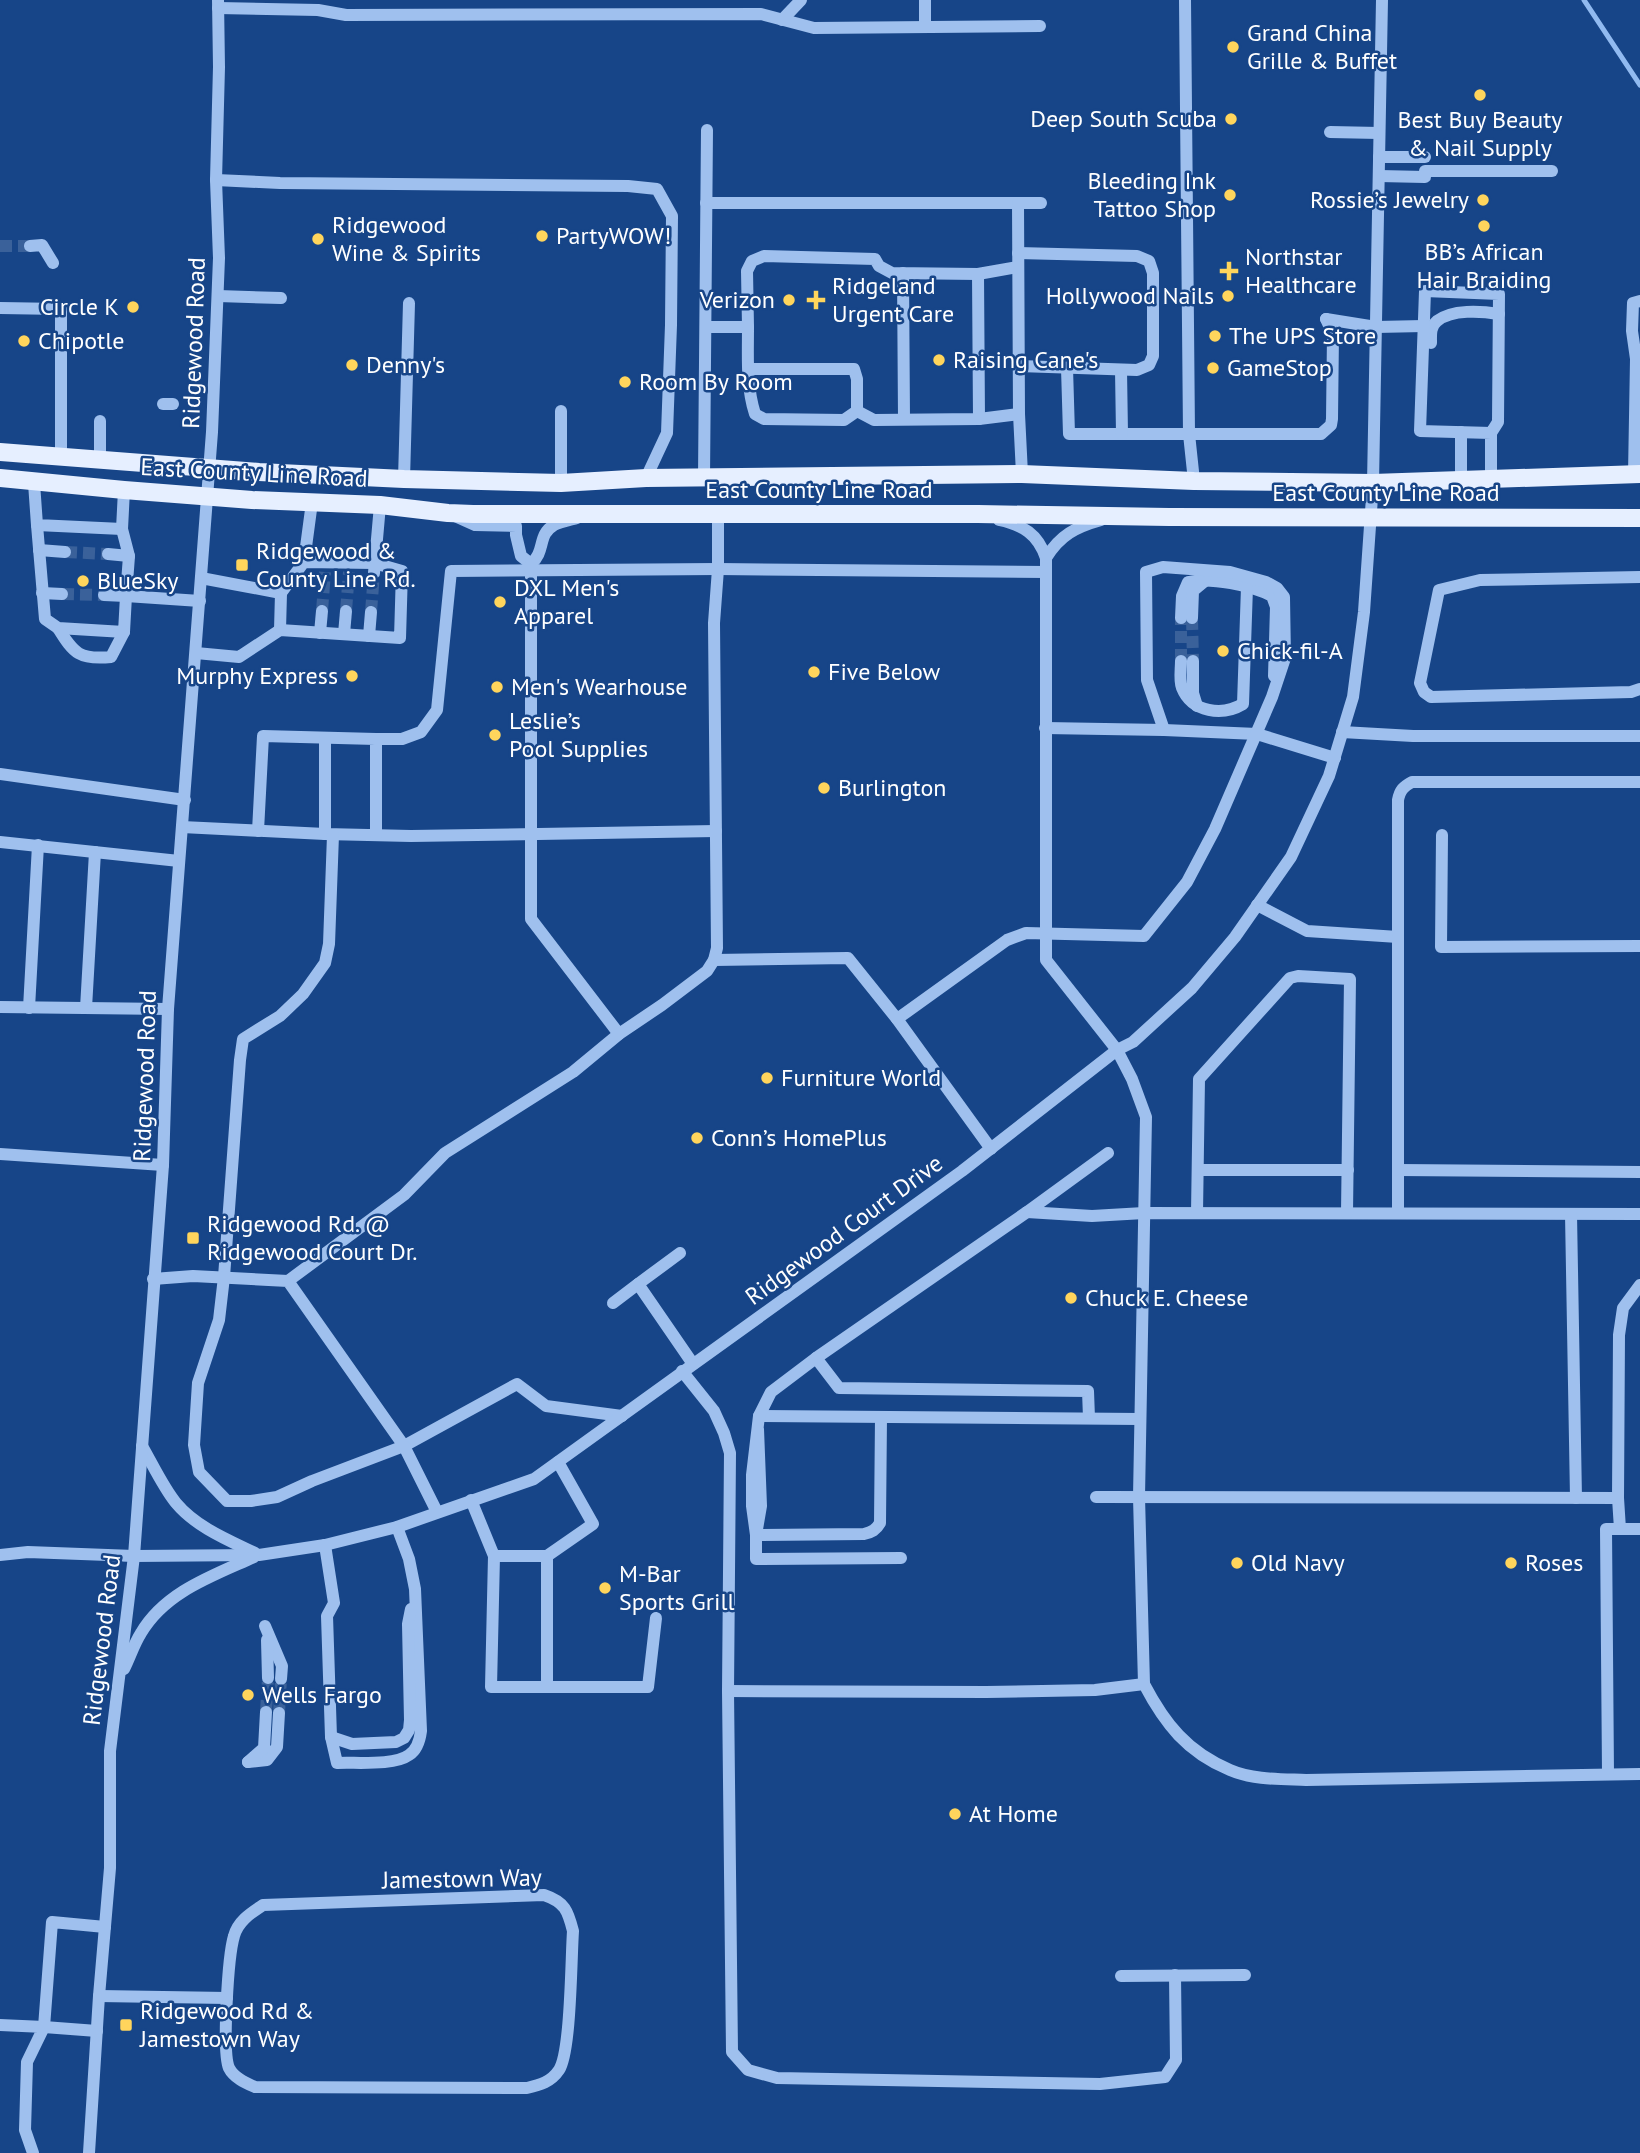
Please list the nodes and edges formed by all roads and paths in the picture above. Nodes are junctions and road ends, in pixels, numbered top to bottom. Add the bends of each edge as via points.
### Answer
1 (801, 0) edge
2 (925, 0) edge
3 (1185, 0) edge
4 (1381, 0) edge
5 (218, 4) edge
6 (782, 20) junction
7 (1040, 26) dead end
8 (925, 27) junction
9 (707, 130) dead end
10 (1330, 132) dead end
11 (1379, 133) junction
12 (1379, 158) junction
13 (1425, 168) junction
14 (1552, 171) dead end
15 (1378, 176) junction
16 (216, 180) junction
17 (706, 203) junction
18 (1018, 203) junction
19 (1041, 203) dead end
20 (30, 246) tunnel mouth
21 (1018, 253) junction
22 (53, 263) dead end
23 (1018, 267) junction
24 (904, 273) junction
25 (978, 274) junction
26 (218, 296) junction
27 (281, 298) dead end
28 (1640, 300) edge
29 (409, 303) dead end
30 (0, 308) edge
31 (1499, 314) junction
32 (1424, 326) junction
33 (706, 327) junction
34 (748, 327) junction
35 (1376, 327) junction
36 (1019, 366) junction
37 (1067, 368) junction
38 (748, 369) junction
39 (1121, 369) junction
40 (561, 411) dead end
41 (857, 411) junction
42 (1019, 414) junction
43 (1421, 414) junction
44 (904, 419) junction
45 (979, 419) junction
46 (100, 421) dead end
47 (1461, 432) junction
48 (1189, 433) junction
49 (1491, 433) junction
50 (1122, 434) junction
51 (0, 452) edge
52 (61, 456) junction
53 (100, 459) junction
54 (210, 468) junction
55 (1022, 474) junction
56 (1637, 474) edge
57 (0, 478) edge
58 (646, 478) junction
59 (704, 478) junction
60 (1491, 479) junction
61 (404, 480) junction
62 (1461, 480) junction
63 (1194, 481) junction
64 (34, 482) junction
65 (561, 483) junction
66 (1373, 483) junction
67 (124, 490) junction
68 (208, 496) junction
69 (312, 502) junction
70 (380, 505) junction
71 (448, 513) junction
72 (978, 514) junction
73 (587, 515) junction
74 (718, 515) junction
75 (1113, 516) junction
76 (1370, 516) junction
77 (1640, 518) edge
78 (37, 525) junction
79 (122, 529) junction
80 (39, 550) junction
81 (65, 552) tunnel mouth
82 (108, 554) tunnel mouth
83 (129, 556) junction
84 (1046, 558) junction
85 (304, 562) junction
86 (531, 567) junction
87 (374, 568) junction
88 (718, 569) junction
89 (1046, 572) junction
90 (1640, 577) edge
91 (201, 578) junction
92 (1247, 587) junction
93 (42, 593) junction
94 (281, 593) junction
95 (62, 594) tunnel mouth
96 (104, 595) tunnel mouth
97 (126, 596) junction
98 (200, 601) junction
99 (322, 611) tunnel mouth
100 (346, 611) tunnel mouth
101 (371, 612) tunnel mouth
102 (1187, 618) tunnel mouth
103 (58, 628) junction
104 (280, 630) junction
105 (124, 632) junction
106 (320, 633) junction
107 (344, 634) junction
108 (369, 636) junction
109 (196, 653) junction
110 (1187, 661) tunnel mouth
111 (1640, 690) edge
112 (1272, 697) junction
113 (1045, 728) junction
114 (1164, 730) junction
115 (1342, 732) junction
116 (1257, 734) junction
117 (1640, 736) edge
118 (325, 738) junction
119 (376, 739) junction
120 (1335, 758) junction
121 (0, 774) edge
122 (1640, 782) edge
123 (185, 800) junction
124 (182, 827) junction
125 (258, 831) junction
126 (716, 831) junction
127 (530, 833) junction
128 (329, 835) junction
129 (376, 835) junction
130 (1442, 835) dead end
131 (0, 842) edge
132 (38, 845) junction
133 (95, 852) junction
134 (179, 861) junction
135 (1257, 905) junction
136 (1046, 935) junction
137 (1398, 937) junction
138 (1640, 946) edge
139 (714, 960) junction
140 (0, 1007) edge
141 (29, 1007) junction
142 (86, 1008) junction
143 (168, 1009) junction
144 (897, 1019) junction
145 (619, 1034) junction
146 (1117, 1050) junction
147 (991, 1149) junction
148 (1108, 1153) dead end
149 (0, 1154) edge
150 (163, 1165) junction
151 (1198, 1170) junction
152 (1348, 1170) junction
153 (1398, 1170) junction
154 (1640, 1172) edge
155 (1027, 1212) junction
156 (1144, 1213) junction
157 (1197, 1213) junction
158 (1347, 1213) junction
159 (1398, 1213) junction
160 (1571, 1214) junction
161 (1640, 1214) edge
162 (680, 1253) dead end
163 (224, 1277) junction
164 (153, 1279) junction
165 (288, 1281) junction
166 (638, 1284) junction
167 (1640, 1285) edge
168 (612, 1303) dead end
169 (816, 1358) junction
170 (688, 1367) junction
171 (622, 1416) junction
172 (759, 1416) junction
173 (881, 1417) junction
174 (1089, 1419) junction
175 (1140, 1419) junction
176 (142, 1445) junction
177 (404, 1446) junction
178 (558, 1462) junction
179 (1096, 1497) dead end
180 (1139, 1497) junction
181 (1576, 1498) junction
182 (1618, 1498) junction
183 (471, 1500) junction
184 (438, 1512) junction
185 (397, 1527) junction
186 (1620, 1529) junction
187 (1640, 1529) edge
188 (756, 1535) junction
189 (325, 1545) junction
190 (0, 1555) edge
191 (259, 1555) junction
192 (134, 1556) junction
193 (494, 1556) junction
194 (547, 1556) junction
195 (901, 1558) dead end
196 (415, 1589) junction
197 (656, 1618) dead end
198 (118, 1682) junction
199 (1143, 1684) junction
200 (547, 1687) junction
201 (728, 1691) junction
202 (331, 1737) junction
203 (1608, 1774) junction
204 (1640, 1774) edge
205 (105, 1927) junction
206 (1175, 1975) junction
207 (1245, 1975) dead end
208 (1121, 1976) dead end
209 (99, 1996) junction
210 (227, 1998) junction
211 (0, 2025) edge
212 (44, 2027) junction
213 (97, 2031) junction
214 (33, 2153) edge
215 (89, 2153) edge

1 - 6 street
2 - 8 street
3 - 48 street
4 - 11 street, Ridgewood Court Drive
5 - 6 street via 346,15 761,15
5 - 16 street, Ridgewood Road
6 - 8 street via 814,29
7 - 8 street
9 - 17 street
10 - 11 street
11 - 12 street, Ridgewood Court Drive
12 - 13 street
12 - 15 street, Ridgewood Court Drive
13 - 14 street
13 - 15 street
15 - 35 street, Ridgewood Court Drive
16 - 26 street, Ridgewood Road
16 - 58 street via 657,189 672,216 667,433
17 - 18 street
17 - 33 street
18 - 19 street
18 - 21 street
20 - 22 street via 42,245
21 - 23 street
21 - 39 street via 1149,261 1153,356 1149,365 1137,370
23 - 25 street
23 - 36 street
24 - 25 street
24 - 34 street via 885,271 875,259 764,257 752,261 747,271
24 - 44 street
25 - 45 street
26 - 27 street
26 - 54 street, Ridgewood Road
28 - 56 street via 1633,303 1632,331
29 - 61 street
30 - 52 street via 61,309
31 - 32 street via 1499,294 1425,291
31 - 43 street via 1456,314 1435,322 1430,402
31 - 49 street via 1498,422
32 - 35 street
32 - 43 street
33 - 34 street
33 - 59 street
34 - 38 street
35 - 48 street via 1325,319 1333,334 1332,419 1321,434
35 - 66 street, Ridgewood Court Drive
36 - 37 street
36 - 42 street
37 - 39 street
37 - 50 street via 1069,435
38 - 41 street via 854,369
38 - 41 street via 755,414 764,419 844,420
39 - 50 street
40 - 65 street
41 - 44 street via 874,420
42 - 45 street
42 - 55 street
43 - 47 street via 1420,431
44 - 45 street
46 - 53 street
47 - 49 street
47 - 62 street
48 - 50 street
48 - 63 street
49 - 60 street
51 - 52 main road, East County Line Road
52 - 53 main road, East County Line Road
53 - 54 main road, East County Line Road
54 - 61 main road, East County Line Road
54 - 68 street, Ridgewood Road
55 - 59 main road, East County Line Road
55 - 63 main road, East County Line Road
56 - 60 main road, East County Line Road
57 - 64 main road, East County Line Road
58 - 59 main road, East County Line Road
58 - 65 main road, East County Line Road
60 - 62 main road, East County Line Road
61 - 65 main road, East County Line Road
62 - 66 main road, East County Line Road
63 - 66 main road, East County Line Road
64 - 67 main road, East County Line Road
64 - 78 street
66 - 76 street, Ridgewood Court Drive
67 - 68 main road, East County Line Road
67 - 79 street
68 - 69 main road, East County Line Road
68 - 91 street, Ridgewood Road
69 - 70 main road, East County Line Road
69 - 85 street
70 - 71 main road, East County Line Road
70 - 87 street
71 - 73 main road, East County Line Road
71 - 86 street via 475,525 516,526 522,556
72 - 74 main road, East County Line Road
72 - 75 main road, East County Line Road
72 - 84 street via 1027,530
73 - 74 main road, East County Line Road
73 - 86 street via 553,526 543,536 539,557
74 - 88 street
75 - 76 main road, East County Line Road
75 - 84 street via 1072,530
76 - 77 main road, East County Line Road
76 - 115 street, Ridgewood Court Drive via 1353,697
78 - 79 street
78 - 80 street
79 - 83 street
80 - 81 street
80 - 93 street
82 - 83 street
83 - 97 street
84 - 89 street
85 - 87 street
85 - 94 street
86 - 88 street
86 - 119 street via 451,571 437,710 421,732 402,739
86 - 127 street
87 - 108 street via 402,571 400,638
88 - 89 street
88 - 126 street via 714,623
89 - 113 street
90 - 111 street via 1480,580 1439,590 1420,683 1431,697
91 - 94 street
91 - 98 street, Ridgewood Road
92 - 102 street via 1206,581 1193,591
92 - 110 street via 1243,704 1221,712 1197,706
92 - 112 street via 1263,591 1275,601
93 - 95 street
93 - 103 street via 45,619
94 - 104 street
96 - 97 street
97 - 98 street
97 - 105 street
98 - 109 street, Ridgewood Road
99 - 106 street
100 - 107 street
101 - 108 street
103 - 105 street
103 - 105 street via 76,653 98,658 111,657
104 - 106 street
104 - 109 street via 239,657
106 - 107 street
107 - 108 street
109 - 123 street, Ridgewood Road
112 - 114 street via 1285,658 1284,597 1277,588 1230,572 1163,567 1146,572 1147,680
112 - 116 street
113 - 114 street
113 - 136 street
114 - 116 street
115 - 117 street
115 - 120 street, Ridgewood Court Drive
116 - 120 street
116 - 136 street via 1188,882 1144,936
118 - 119 street
118 - 125 street via 262,736
118 - 128 street
119 - 129 street
120 - 135 street, Ridgewood Court Drive via 1291,857
121 - 123 street
122 - 137 street via 1412,782 1404,786 1398,800
123 - 124 street, Ridgewood Road
124 - 125 street
124 - 134 street, Ridgewood Road
125 - 128 street
126 - 127 street
126 - 139 street
127 - 129 street
127 - 145 street via 531,919
128 - 129 street
128 - 163 street via 325,963 280,1016 243,1039
130 - 138 street via 1441,947
131 - 132 street
132 - 133 street
132 - 141 street
133 - 134 street
133 - 142 street
134 - 143 street, Ridgewood Road
135 - 137 street via 1307,931
135 - 146 street, Ridgewood Court Drive via 1192,988 1133,1042
136 - 144 street via 1026,933 1007,940
136 - 146 street via 1046,960
137 - 153 street
139 - 144 street via 848,958
139 - 145 street via 707,971
140 - 141 street
141 - 142 street
142 - 143 street
143 - 150 street, Ridgewood Road
144 - 147 street
145 - 165 street via 573,1072 445,1153 404,1195
146 - 147 street, Ridgewood Court Drive
146 - 156 street via 1146,1117
147 - 170 street, Ridgewood Court Drive
148 - 155 street
149 - 150 street
150 - 164 street, Ridgewood Road
151 - 152 street
151 - 152 street via 1199,1079 1290,978 1298,976 1350,979
151 - 157 street
152 - 158 street
153 - 154 street
153 - 159 street
155 - 156 street
155 - 169 street
156 - 157 street
156 - 175 street
157 - 158 street
158 - 159 street
159 - 160 street
160 - 161 street
160 - 181 street
162 - 166 street
163 - 164 street
163 - 165 street
163 - 177 street via 219,1320 198,1384 194,1445 199,1472 227,1501 277,1497
164 - 176 street, Ridgewood Road
165 - 177 street
166 - 168 street
166 - 170 street
167 - 182 street via 1621,1318
169 - 172 street via 771,1392
169 - 174 street via 839,1388 1088,1391
170 - 171 street, Ridgewood Court Drive
170 - 201 street via 714,1411 730,1453
171 - 177 street via 546,1406 517,1384
171 - 178 street, Ridgewood Court Drive
172 - 173 street
172 - 188 street via 761,1506
173 - 174 street
173 - 188 street via 880,1523 872,1532
174 - 175 street
175 - 180 street
176 - 191 street via 176,1504 195,1521
176 - 192 street, Ridgewood Road
177 - 184 street
178 - 183 street, Ridgewood Court Drive via 534,1479
178 - 194 street via 593,1524
179 - 180 street
180 - 181 street
180 - 199 street
181 - 182 street
182 - 186 street
183 - 184 street, Ridgewood Court Drive
183 - 193 street
184 - 185 street, Ridgewood Court Drive
185 - 189 street, Ridgewood Court Drive
185 - 196 street
186 - 187 street
186 - 203 street via 1606,1529
188 - 195 street via 756,1559
189 - 191 street, Ridgewood Court Drive
189 - 202 street via 334,1603 327,1616
190 - 192 street, Ridgewood Court Drive
191 - 192 street, Ridgewood Court Drive
191 - 198 street via 187,1588 164,1605 141,1632
192 - 198 street, Ridgewood Road
193 - 194 street
193 - 200 street via 491,1687
194 - 200 street
196 - 202 street via 408,1624 409,1730 396,1742 352,1744
196 - 202 street via 419,1742 410,1755 392,1761 337,1763
197 - 200 street via 648,1687
198 - 205 street, Ridgewood Road via 110,1751
199 - 201 street via 986,1692
199 - 203 street via 1176,1734 1199,1753 1232,1771 1262,1777
201 - 206 street via 732,2052 748,2070 777,2078 1100,2084 1165,2077 1176,2060
203 - 204 street
205 - 209 street, Ridgewood Road
205 - 212 street via 52,1922
206 - 207 street
206 - 208 street
209 - 210 street
209 - 213 street, Ridgewood Road
210 - 210 street, Jamestown Way via 229,2070 255,2087 527,2088 546,2083 560,2070 566,2047 573,1931 569,1913 556,1899 544,1895 263,1905 243,1920 234,1935
211 - 212 street
212 - 213 street
212 - 214 street via 27,2062 25,2130
213 - 215 street, Ridgewood Road

